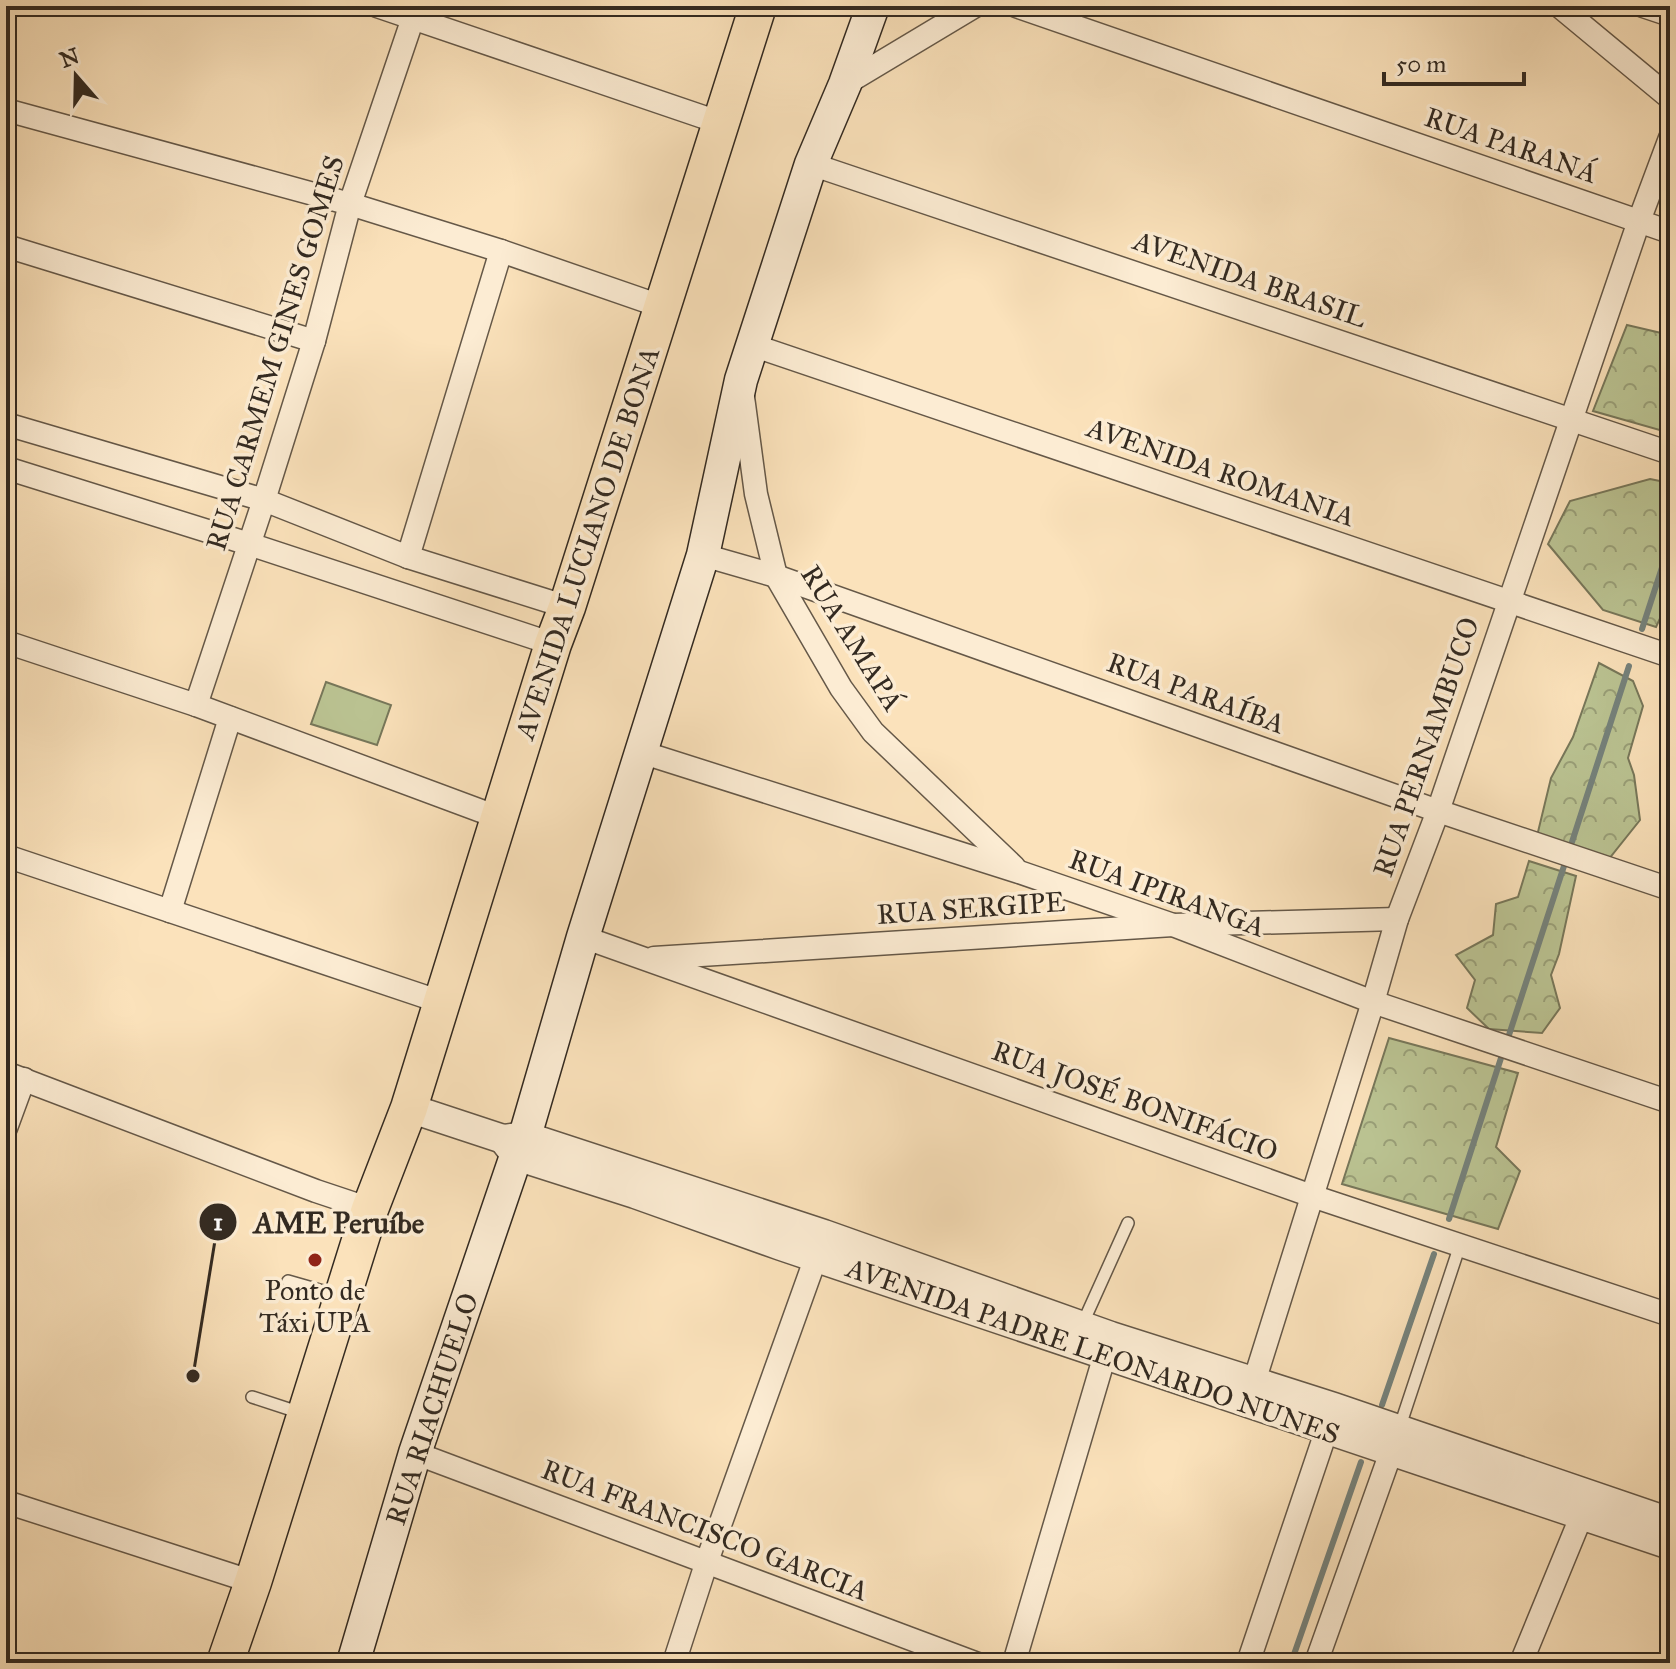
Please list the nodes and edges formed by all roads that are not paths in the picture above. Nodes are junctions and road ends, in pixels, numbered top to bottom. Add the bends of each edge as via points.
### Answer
1 (377, 6) edge
2 (758, 6) edge
3 (873, 6) edge
4 (975, 6) edge
5 (1016, 6) edge
6 (1559, 6) edge
7 (1643, 6) edge
8 (415, 12) edge
9 (1670, 15) edge
10 (845, 84) junction
11 (1670, 98) edge
12 (6, 110) edge
13 (721, 123) junction
14 (1670, 138) edge
15 (811, 164) junction
16 (350, 204) junction
17 (1639, 221) junction
18 (1670, 232) edge
19 (6, 246) edge
20 (501, 251) junction
21 (663, 307) junction
22 (314, 341) junction
23 (752, 345) junction
24 (741, 380) junction
25 (1572, 419) junction
26 (6, 424) edge
27 (1670, 453) edge
28 (6, 468) edge
29 (264, 500) junction
30 (249, 544) junction
31 (703, 555) junction
32 (408, 557) junction
33 (776, 576) junction
34 (1509, 602) junction
35 (567, 607) junction
36 (6, 642) edge
37 (553, 644) junction
38 (1670, 656) edge
39 (196, 705) junction
40 (230, 718) junction
41 (641, 752) junction
42 (1438, 811) junction
43 (500, 818) junction
44 (6, 856) edge
45 (1019, 872) junction
46 (1670, 889) edge
47 (170, 911) junction
48 (1397, 919) junction
49 (1173, 925) junction
50 (583, 937) junction
51 (645, 959) junction
52 (441, 1002) junction
53 (1373, 1002) junction
54 (15, 1076) edge
55 (413, 1095) junction
56 (1670, 1102) edge
57 (6, 1128) edge
58 (515, 1144) junction
59 (1312, 1196) junction
60 (370, 1209) junction
61 (1128, 1223) dead end
62 (1460, 1245) junction
63 (820, 1246) junction
64 (288, 1281) dead end
65 (342, 1297) junction
66 (1670, 1315) edge
67 (1082, 1325) junction
68 (1108, 1345) junction
69 (1250, 1392) junction
70 (252, 1397) dead end
71 (306, 1414) junction
72 (1330, 1418) junction
73 (1395, 1440) junction
74 (415, 1453) junction
75 (6, 1502) edge
76 (1586, 1506) junction
77 (1670, 1522) edge
78 (1670, 1545) edge
79 (706, 1564) junction
80 (253, 1582) junction
81 (225, 1663) edge
82 (353, 1663) edge
83 (674, 1663) edge
84 (975, 1663) edge
85 (1014, 1663) edge
86 (1248, 1663) edge
87 (1316, 1663) edge
88 (1521, 1663) edge

1 - 8 street
2 - 13 main road, AVENIDA LUCIANO DE BONA
3 - 10 main road, RUA RIACHUELO
4 - 10 street
5 - 17 street, RUA PARANÁ
6 - 11 street
7 - 9 street
8 - 13 street
8 - 16 street, RUA CARMEM GINES GOMES
10 - 15 main road, RUA RIACHUELO
12 - 16 street
13 - 21 main road, AVENIDA LUCIANO DE BONA
14 - 17 street, RUA PERNAMBUCO
15 - 23 main road, RUA RIACHUELO
15 - 25 street, AVENIDA BRASIL
16 - 20 street
16 - 22 street, RUA CARMEM GINES GOMES
17 - 18 street, RUA PARANÁ
17 - 25 street, RUA PERNAMBUCO
19 - 22 street
20 - 21 street
20 - 32 street
21 - 35 main road, AVENIDA LUCIANO DE BONA
22 - 29 street, RUA CARMEM GINES GOMES
23 - 24 main road, RUA RIACHUELO
23 - 34 street, AVENIDA ROMANIA
24 - 31 main road, RUA RIACHUELO
24 - 33 street, RUA AMAPÁ via 756,494
25 - 27 street, AVENIDA BRASIL
25 - 34 street, RUA PERNAMBUCO
26 - 29 street
28 - 30 street
29 - 30 street, RUA CARMEM GINES GOMES
29 - 32 street
30 - 37 street
30 - 39 street, RUA CARMEM GINES GOMES
31 - 33 street, RUA PARAÍBA
31 - 41 main road, RUA RIACHUELO
32 - 35 street
33 - 42 street, RUA PARAÍBA
33 - 45 street, RUA AMAPÁ via 873,732
34 - 38 street, AVENIDA ROMANIA
34 - 42 street, RUA PERNAMBUCO
35 - 37 main road, AVENIDA LUCIANO DE BONA
36 - 39 street
37 - 43 main road, AVENIDA LUCIANO DE BONA
39 - 40 street
40 - 43 street
40 - 47 street
41 - 45 street, RUA IPIRANGA
41 - 50 main road, RUA RIACHUELO
42 - 46 street, RUA PARAÍBA
42 - 48 street, RUA PERNAMBUCO
43 - 52 main road, AVENIDA LUCIANO DE BONA
44 - 47 street
45 - 49 street, RUA IPIRANGA
47 - 52 street
48 - 49 street, RUA SERGIPE
48 - 53 street, RUA PERNAMBUCO
49 - 51 street, RUA SERGIPE
49 - 53 street, RUA IPIRANGA
50 - 51 street, RUA JOSÉ BONIFÁCIO
50 - 58 main road, RUA RIACHUELO
51 - 59 street, RUA JOSÉ BONIFÁCIO
52 - 55 main road, AVENIDA LUCIANO DE BONA
53 - 56 street, RUA IPIRANGA
53 - 59 street, RUA PERNAMBUCO
54 - 57 street
54 - 60 street
55 - 58 street, AVENIDA PADRE LEONARDO NUNES
55 - 60 main road, AVENIDA LUCIANO DE BONA
58 - 63 street, AVENIDA PADRE LEONARDO NUNES via 635,1194
58 - 74 main road, RUA RIACHUELO
59 - 62 street, RUA JOSÉ BONIFÁCIO
59 - 69 street, RUA PERNAMBUCO
60 - 65 main road, AVENIDA LUCIANO DE BONA
61 - 67 lane
62 - 66 street, RUA JOSÉ BONIFÁCIO
62 - 73 lane
63 - 67 street, AVENIDA PADRE LEONARDO NUNES
63 - 68 street, AVENIDA PADRE LEONARDO NUNES
63 - 79 street
64 - 65 lane
65 - 71 main road, AVENIDA LUCIANO DE BONA
67 - 68 street, AVENIDA PADRE LEONARDO NUNES
68 - 69 street, AVENIDA PADRE LEONARDO NUNES
68 - 85 street
69 - 72 street, AVENIDA PADRE LEONARDO NUNES
70 - 71 lane
71 - 80 main road, AVENIDA LUCIANO DE BONA
72 - 73 street, AVENIDA PADRE LEONARDO NUNES
72 - 86 street
73 - 76 street, AVENIDA PADRE LEONARDO NUNES
73 - 87 street
74 - 79 street, RUA FRANCISCO GARCIA
74 - 82 main road, RUA RIACHUELO
75 - 80 street
76 - 77 street, AVENIDA PADRE LEONARDO NUNES
76 - 78 street, AVENIDA PADRE LEONARDO NUNES
76 - 88 street
79 - 83 street
79 - 84 street, RUA FRANCISCO GARCIA
80 - 81 main road, AVENIDA LUCIANO DE BONA

